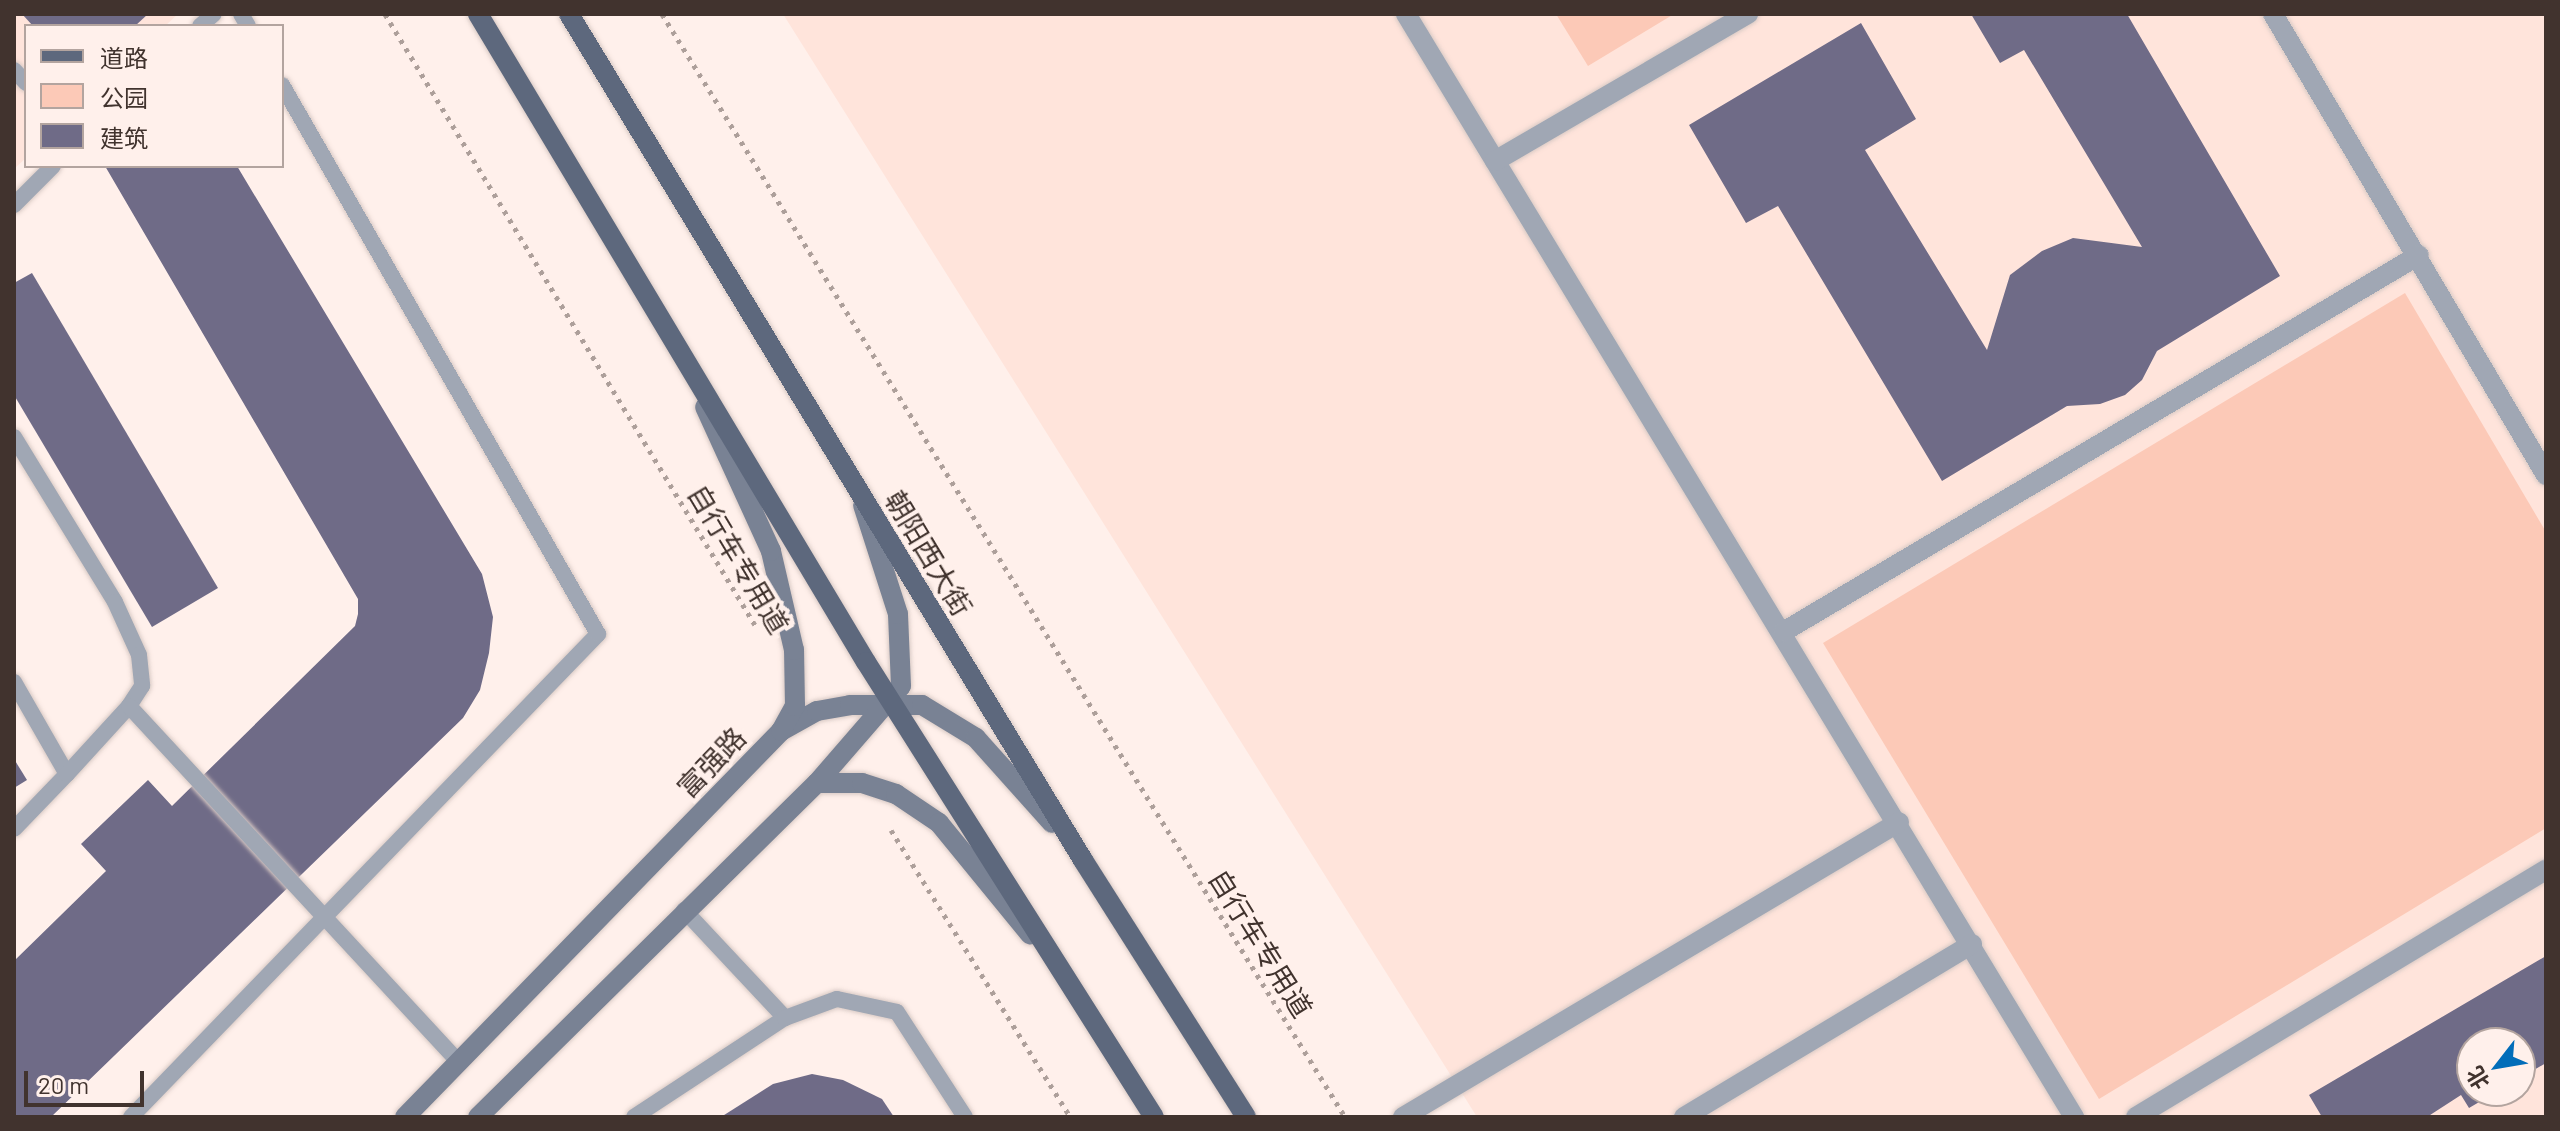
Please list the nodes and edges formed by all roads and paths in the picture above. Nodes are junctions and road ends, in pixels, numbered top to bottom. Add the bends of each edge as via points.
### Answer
1 (385, 14) edge
2 (478, 14) edge
3 (569, 14) edge
4 (662, 14) edge
5 (1406, 14) edge
6 (1748, 14) edge
7 (2273, 14) edge
8 (284, 88) edge
9 (1495, 161) junction
10 (51, 168) edge
11 (14, 205) edge
12 (2419, 255) junction
13 (683, 360) junction
14 (14, 437) edge
15 (2546, 475) edge
16 (858, 491) junction
17 (1783, 632) junction
18 (764, 639) dead end
19 (14, 682) edge
20 (889, 704) junction
21 (129, 706) junction
22 (781, 731) junction
23 (67, 774) junction
24 (817, 783) junction
25 (862, 783) junction
26 (1899, 822) junction
27 (14, 829) edge
28 (1083, 860) junction
29 (2546, 870) edge
30 (684, 910) junction
31 (324, 917) junction
32 (1972, 944) junction
33 (1075, 993) junction
34 (785, 1018) junction
35 (459, 1062) junction
36 (131, 1117) edge
37 (405, 1117) edge
38 (478, 1117) edge
39 (634, 1117) edge
40 (965, 1117) edge
41 (1070, 1117) edge
42 (1154, 1117) edge
43 (1246, 1117) edge
44 (1345, 1117) edge
45 (1403, 1117) edge
46 (1684, 1117) edge
47 (2074, 1117) edge
48 (2136, 1117) edge

1 - 18 path, 自行车专用道
2 - 13 main road
3 - 16 main road, 朝阳西大街
4 - 44 path, 自行车专用道
5 - 9 street
6 - 9 street
7 - 12 street
8 - 31 lane via 598,634
9 - 17 street
10 - 11 lane
12 - 15 street via 2423,274
12 - 17 street
13 - 20 main road
13 - 22 main road, 富强路 via 771,551 794,650 796,693
14 - 21 lane via 115,602 139,655 142,686
16 - 20 main road via 898,614 901,686
16 - 28 main road, 朝阳西大街
17 - 26 street
19 - 23 lane
20 - 22 main road via 817,711
20 - 24 main road
20 - 28 main road via 922,705 976,738
20 - 33 main road
21 - 23 lane
21 - 31 lane
22 - 35 main road, 富强路
23 - 27 lane
24 - 25 main road
24 - 30 main road
25 - 33 main road via 896,794 939,823
25 - 41 path
26 - 32 street
26 - 45 street
28 - 43 main road, 朝阳西大街
29 - 48 street
30 - 34 lane
30 - 38 main road
31 - 35 lane
31 - 36 lane
32 - 46 street
32 - 47 street
33 - 42 main road
34 - 39 lane
34 - 40 lane via 837,999 897,1012
35 - 37 main road, 富强路

